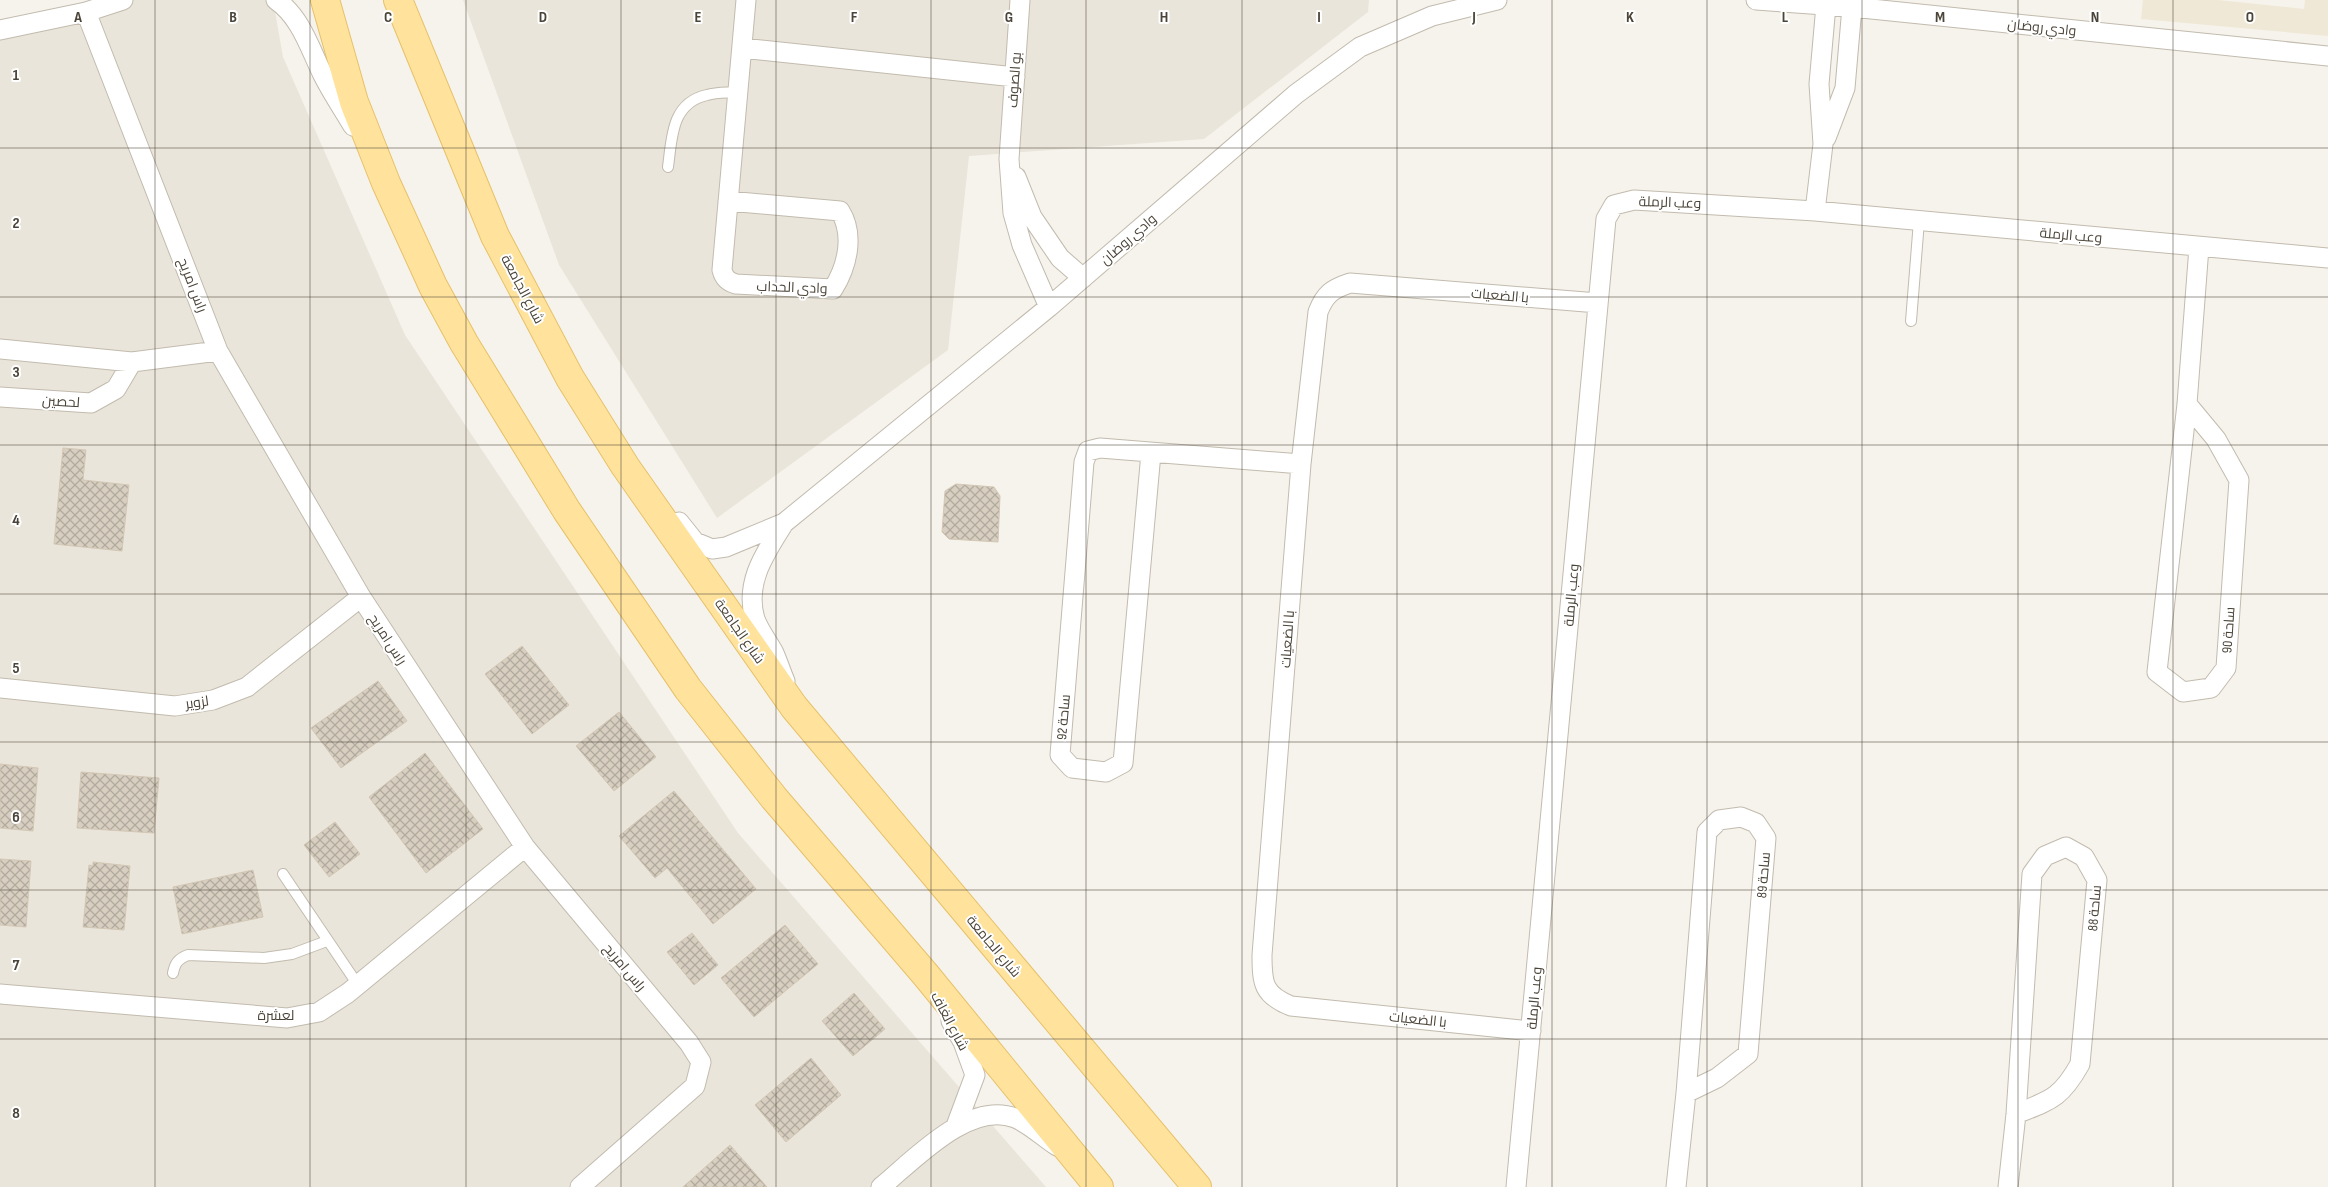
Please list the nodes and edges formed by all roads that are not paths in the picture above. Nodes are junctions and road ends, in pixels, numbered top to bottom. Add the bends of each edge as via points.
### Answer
1 (123, 0) edge
2 (276, 0) edge
3 (325, 0) edge
4 (398, 0) edge
5 (746, 0) edge
6 (1020, 0) edge
7 (1497, 0) edge
8 (1756, 0) edge
9 (1826, 5) junction
10 (1852, 7) junction
11 (86, 12) junction
12 (0, 30) edge
13 (742, 48) junction
14 (2328, 56) edge
15 (1015, 77) junction
16 (738, 92) junction
17 (1823, 144) junction
18 (375, 155) junction
19 (1009, 159) junction
20 (668, 167) dead end
21 (728, 201) junction
22 (1815, 211) junction
23 (1919, 221) junction
24 (2199, 247) junction
25 (2328, 258) edge
26 (1083, 278) junction
27 (1598, 304) junction
28 (1049, 307) junction
29 (1911, 321) dead end
30 (0, 349) edge
31 (218, 351) junction
32 (132, 362) junction
33 (0, 397) edge
34 (2187, 404) junction
35 (1151, 453) junction
36 (1301, 464) junction
37 (625, 466) junction
38 (784, 523) junction
39 (361, 597) junction
40 (0, 688) edge
41 (794, 707) junction
42 (525, 847) junction
43 (283, 874) dead end
44 (327, 941) junction
45 (173, 973) dead end
46 (925, 974) junction
47 (358, 985) junction
48 (0, 994) edge
49 (1531, 1031) junction
50 (1686, 1093) junction
51 (2016, 1114) junction
52 (956, 1126) junction
53 (1077, 1160) junction
54 (584, 1186) edge
55 (881, 1187) edge
56 (1099, 1187) edge
57 (1197, 1187) edge
58 (1516, 1187) edge
59 (1676, 1187) edge
60 (2008, 1187) edge

1 - 11 street
2 - 18 street via 286,6 297,21 324,77 364,145
3 - 18 main road via 354,102
4 - 37 main road, شارع الجامعة via 495,236 570,378
5 - 13 street, وادي الحداب
6 - 15 street, بو الصوف
7 - 26 street, وادي روضان via 1432,16 1360,47 1296,94
8 - 9 street, وادي روضان
9 - 10 street, وادي روضان
9 - 17 street via 1819,84
10 - 14 street, وادي روضان
10 - 17 street via 1845,88
11 - 12 street
11 - 31 street, راس امريح
13 - 15 street
13 - 16 street, وادي الحداب
15 - 19 street, بو الصوف
16 - 20 lane via 706,95 685,105 673,125
16 - 21 street, وادي الحداب
17 - 22 street
18 - 46 main road via 433,286 464,343 610,576 688,689 774,798
19 - 26 street, بو الصوف via 1032,217 1060,258
19 - 28 street, بو الصوف via 1013,213 1022,245
21 - 21 street, وادي الحداب via 722,270 727,279 736,284 833,290 848,251 846,224 840,211
22 - 23 street, وعب الرملة
22 - 27 street, وعب الرملة via 1634,200 1614,205 1606,219
23 - 24 street, وعب الرملة
23 - 29 lane
24 - 25 street, وعب الرملة
24 - 34 street, ساحة 90
26 - 28 street, وادي روضان
27 - 36 street, با الضعيات via 1350,283 1334,288 1324,298 1318,312
27 - 49 street, وعب الرملة
28 - 38 street, وادي روضان
30 - 32 street
31 - 32 street
31 - 39 street, راس امريح
32 - 33 street, لحصين via 116,389 91,403
34 - 34 street, ساحة 90 via 2158,672 2183,692 2211,688 2226,668 2239,480 2216,439
35 - 35 street, ساحة 92 via 1100,448 1088,451 1084,462 1060,755 1072,768 1106,772 1123,763
35 - 36 street, ساحة 92
36 - 49 street, با الضعيات via 1262,955 1266,987 1275,1000 1291,1006
37 - 38 street, وادي روضان via 658,495 695,542 712,549 732,545
37 - 41 main road, شارع الجامعة
38 - 41 street, وادي روضان via 756,571 752,602 756,620 775,655
39 - 40 street, لزوير via 247,687 213,700 176,706
39 - 42 street, راس امريح
41 - 57 main road, شارع الجامعة
42 - 47 street, لعشرة
42 - 54 street, راس امريح via 689,1043 701,1062 695,1086
43 - 44 lane
44 - 45 lane via 292,954 264,958 188,955 174,965
44 - 47 lane
46 - 52 street, شارع الغاف via 963,1042 975,1075
46 - 53 main road
47 - 48 street, لعشرة via 319,1012 287,1018
49 - 58 street, وعب الرملة
50 - 50 street, ساحة 89 via 1707,832 1719,820 1741,817 1756,823 1766,838 1748,1054 1717,1078
50 - 59 street, ساحة 89
51 - 51 street, ساحة 88 via 2032,874 2045,856 2066,847 2084,857 2097,880 2080,1064 2067,1087 2047,1102
51 - 60 street, ساحة 88
52 - 53 street via 992,1114 1016,1118
52 - 55 street
53 - 56 main road

